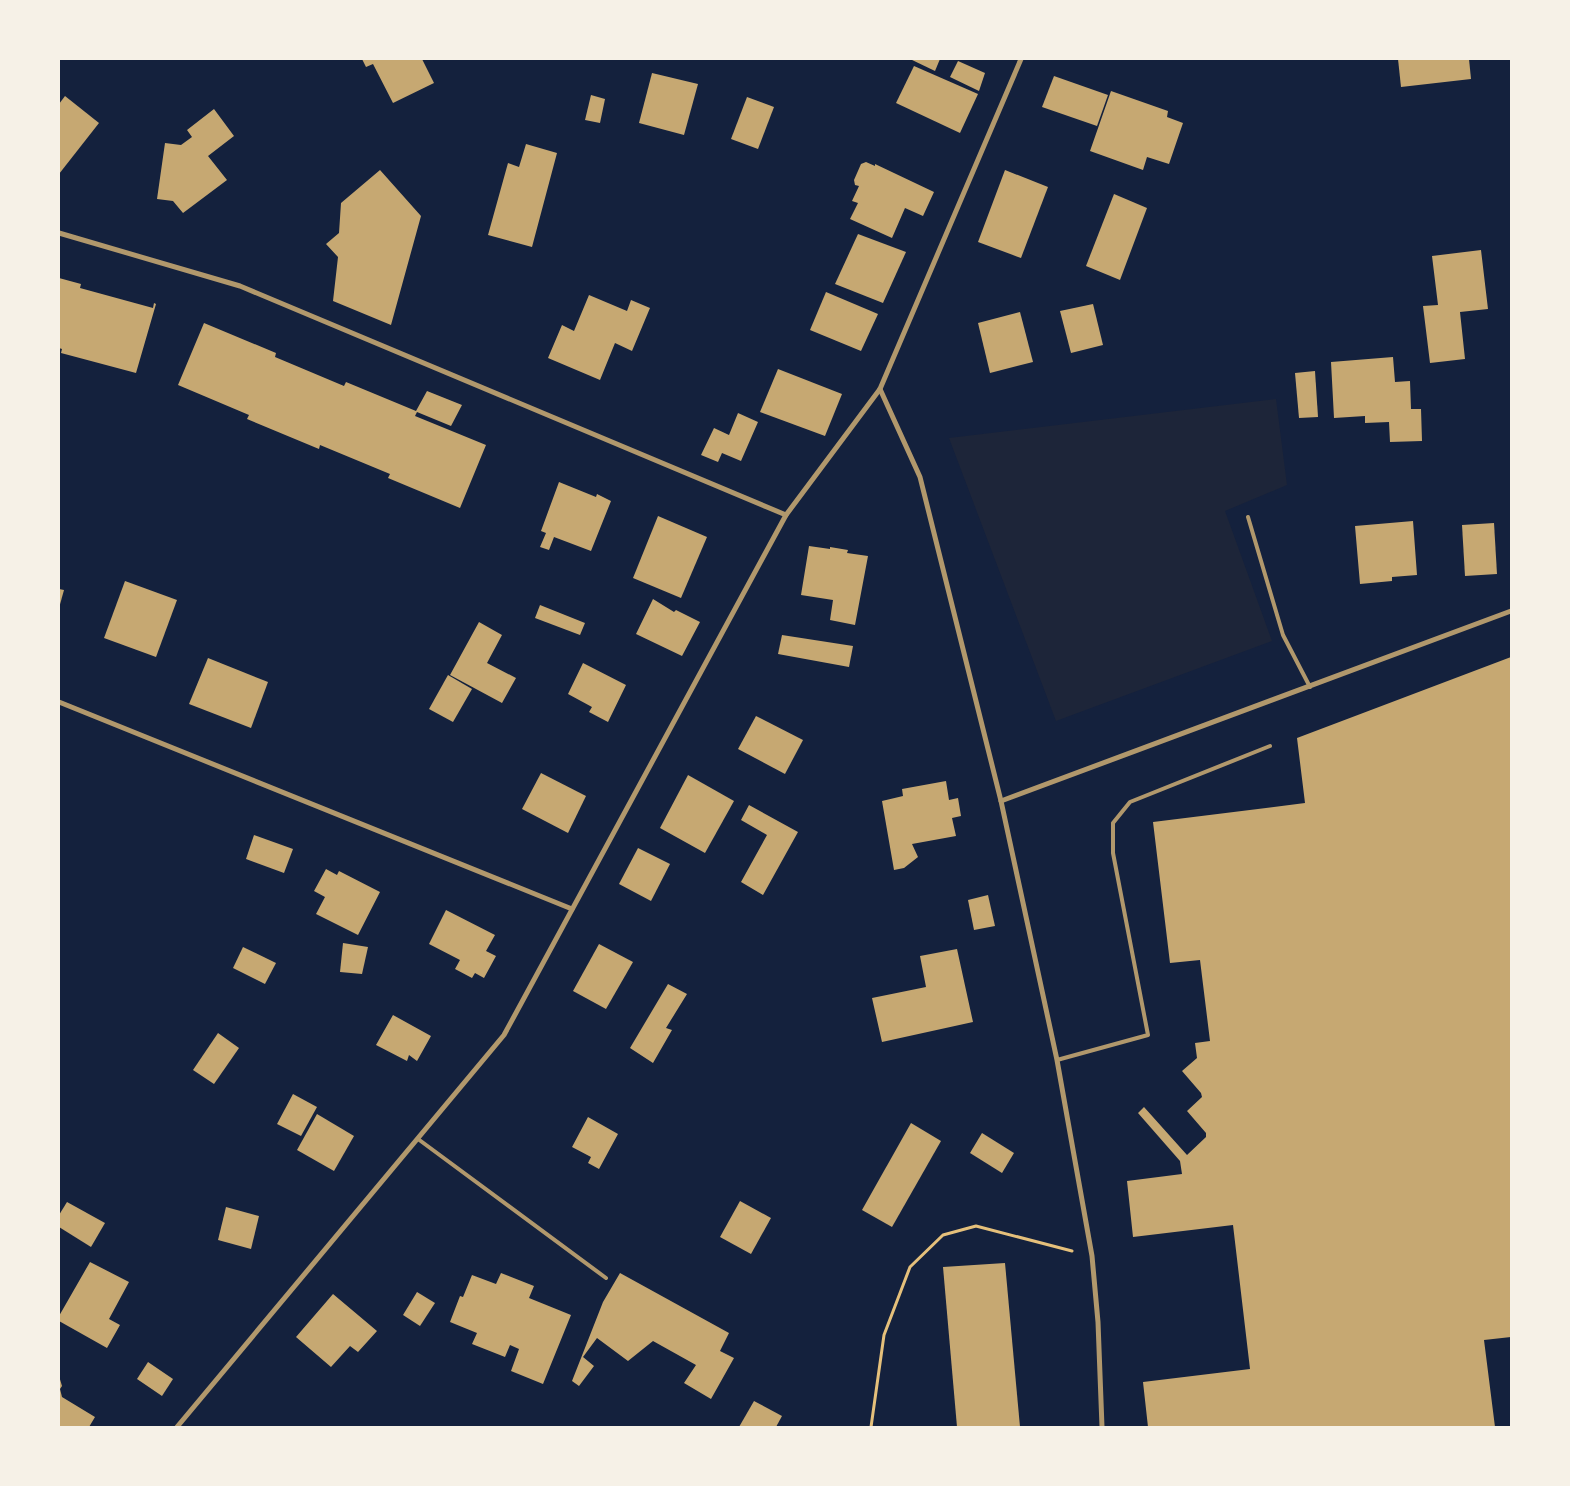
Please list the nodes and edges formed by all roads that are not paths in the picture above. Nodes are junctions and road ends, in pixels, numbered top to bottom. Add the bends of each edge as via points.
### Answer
1 (1021, 59) edge
2 (59, 232) edge
3 (880, 389) junction
4 (786, 515) junction
5 (1248, 517) dead end
6 (1511, 611) edge
7 (1310, 687) junction
8 (59, 702) edge
9 (1270, 746) dead end
10 (1001, 801) junction
11 (572, 909) junction
12 (1058, 1060) junction
13 (418, 1139) junction
14 (606, 1278) dead end
15 (177, 1427) edge
16 (1102, 1427) edge

1 - 3 street
2 - 4 street via 240,286
3 - 4 street
3 - 10 street via 920,477
4 - 11 street
5 - 7 lane via 1283,634
6 - 7 street
7 - 10 street
8 - 11 street
9 - 12 lane via 1130,802 1114,824 1113,853 1148,1035
10 - 12 street
11 - 13 street via 504,1034
12 - 16 street via 1092,1256
13 - 14 lane
13 - 15 street

